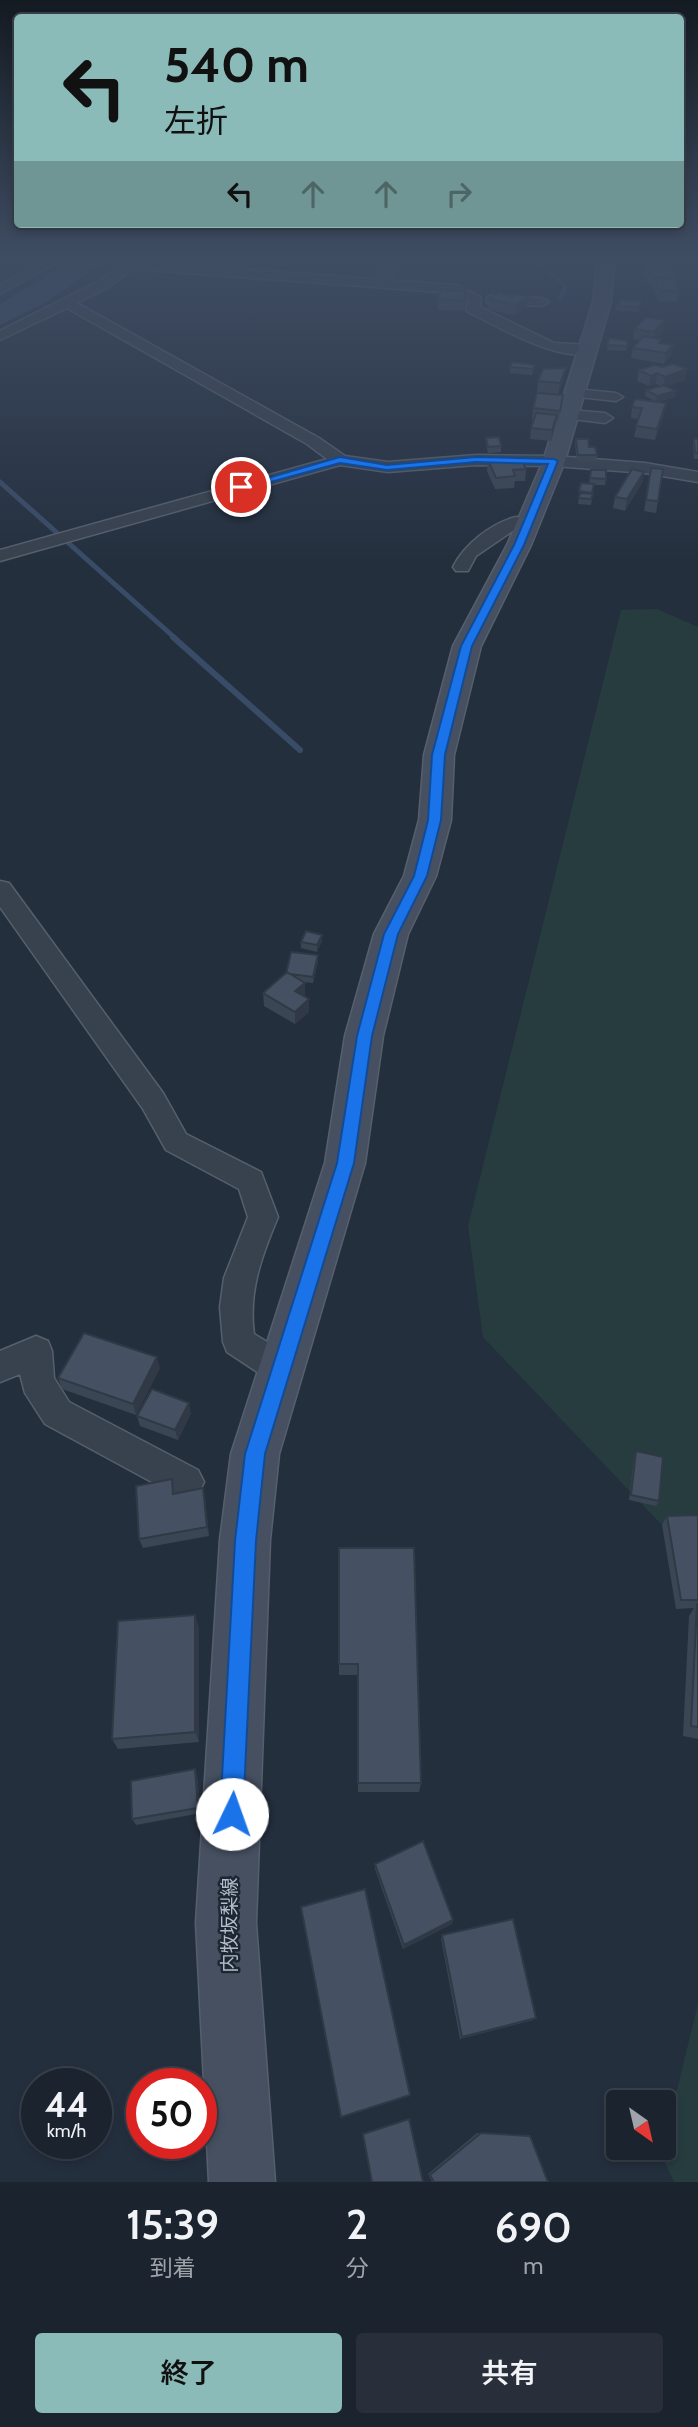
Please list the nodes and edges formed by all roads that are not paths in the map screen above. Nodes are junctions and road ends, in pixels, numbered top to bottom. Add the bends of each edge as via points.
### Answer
1 (167, 359) edge
2 (543, 359) edge
3 (584, 359) edge
4 (576, 382) junction
5 (616, 397) dead end
6 (340, 460) junction
7 (554, 461) junction
8 (698, 477) edge
9 (517, 517) junction
10 (0, 556) edge
11 (462, 567) dead end
12 (0, 889) edge
13 (0, 1367) edge
14 (281, 1368) junction
15 (186, 1482) dead end
16 (242, 2182) edge

1 - 6 street
2 - 4 street
3 - 4 main road, 内牧坂梨線
4 - 5 street
4 - 7 main road, 内牧坂梨線
6 - 7 street via 387,467 476,460
6 - 10 street
7 - 8 street
7 - 9 main road, 内牧坂梨線
9 - 11 street via 469,554
9 - 14 main road, 内牧坂梨線 via 467,646 439,755 435,820 420,876 391,934 364,1036 345,1163
12 - 14 street via 153,1101 176,1142 251,1181 263,1217 243,1263 234,1311 239,1342
13 - 15 street via 36,1351 37,1382 57,1413
14 - 16 main road, 内牧坂梨線 via 255,1454 246,1528 227,1909

